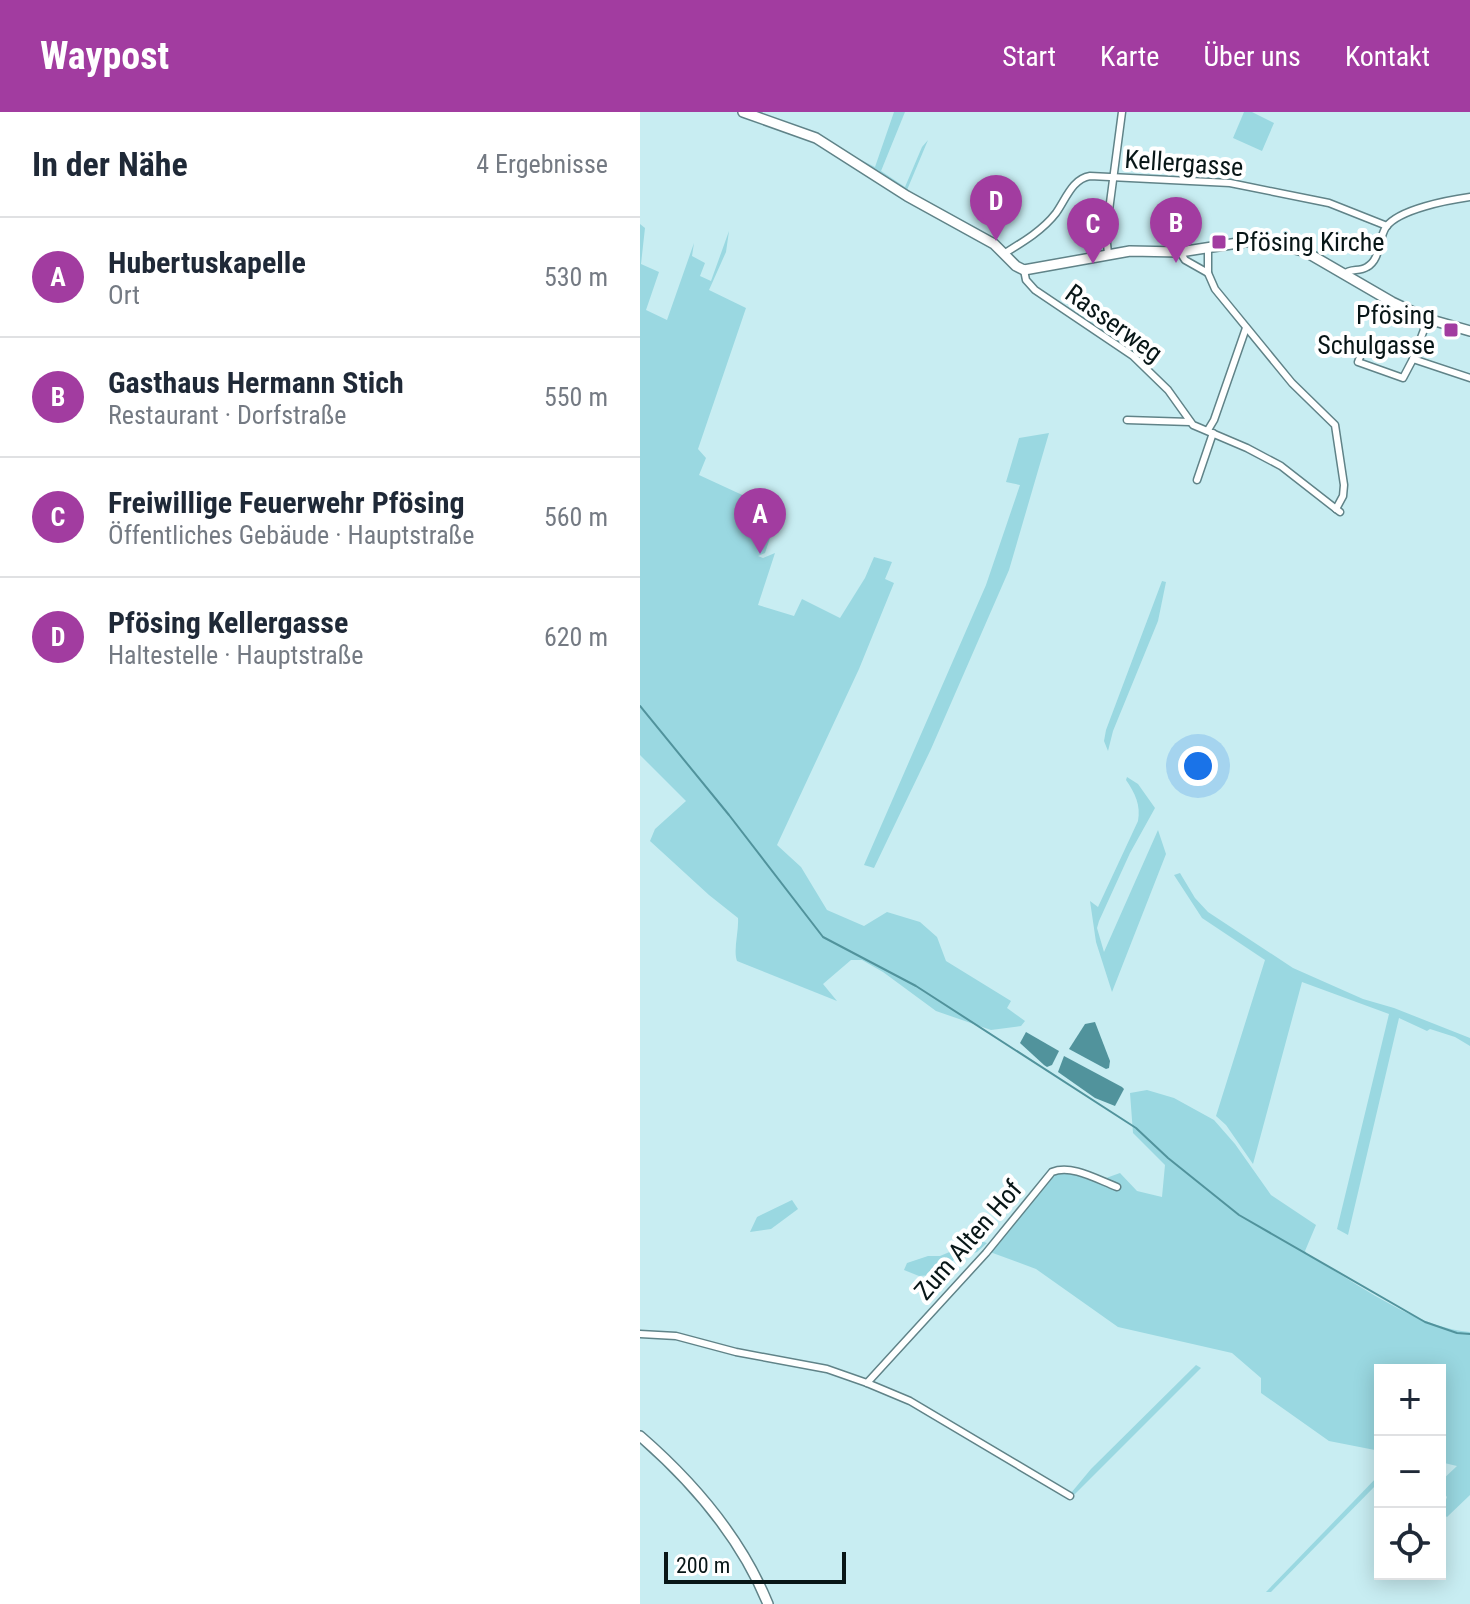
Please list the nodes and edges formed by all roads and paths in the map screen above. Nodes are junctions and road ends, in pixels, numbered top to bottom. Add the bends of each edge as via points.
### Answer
1 (743, 112) edge
2 (1122, 112) edge
3 (1113, 179) junction
4 (1470, 197) edge
5 (1387, 226) junction
6 (1208, 248) junction
7 (1180, 252) junction
8 (1005, 253) junction
9 (1108, 254) junction
10 (1024, 270) junction
11 (1208, 273) junction
12 (1344, 274) junction
13 (1428, 319) junction
14 (1246, 328) junction
15 (1470, 331) edge
16 (1360, 357) dead end
17 (1413, 359) junction
18 (1470, 378) edge
19 (1127, 420) dead end
20 (1190, 422) junction
21 (1210, 432) junction
22 (1197, 480) dead end
23 (1117, 1187) dead end
24 (640, 1334) edge
25 (867, 1383) junction
26 (640, 1436) edge
27 (1070, 1496) dead end
28 (768, 1604) edge

1 - 8 street via 816,138
2 - 3 street
3 - 5 street, Kellergasse via 1247,186 1329,203
3 - 8 street, Kellergasse via 1080,179 1051,219
3 - 9 street
4 - 5 street via 1413,211
5 - 12 street via 1371,264
6 - 7 street
6 - 11 street
6 - 12 street via 1270,242 1302,250
7 - 9 street
7 - 11 street
8 - 10 street
9 - 10 street
10 - 20 street, Rasserweg via 1035,290 1133,356
11 - 14 street
12 - 13 street
13 - 15 street
13 - 17 street
14 - 21 street
14 - 21 street, Rasserweg via 1335,425 1344,485 1338,511 1281,466
16 - 17 street via 1358,362 1398,378
17 - 18 street
19 - 20 street
20 - 21 street, Rasserweg
21 - 22 street
23 - 25 street, Zum Alten Hof via 1077,1172 1052,1172
24 - 25 street via 676,1336 827,1369
25 - 27 street via 910,1401
26 - 28 street via 696,1488 755,1575

